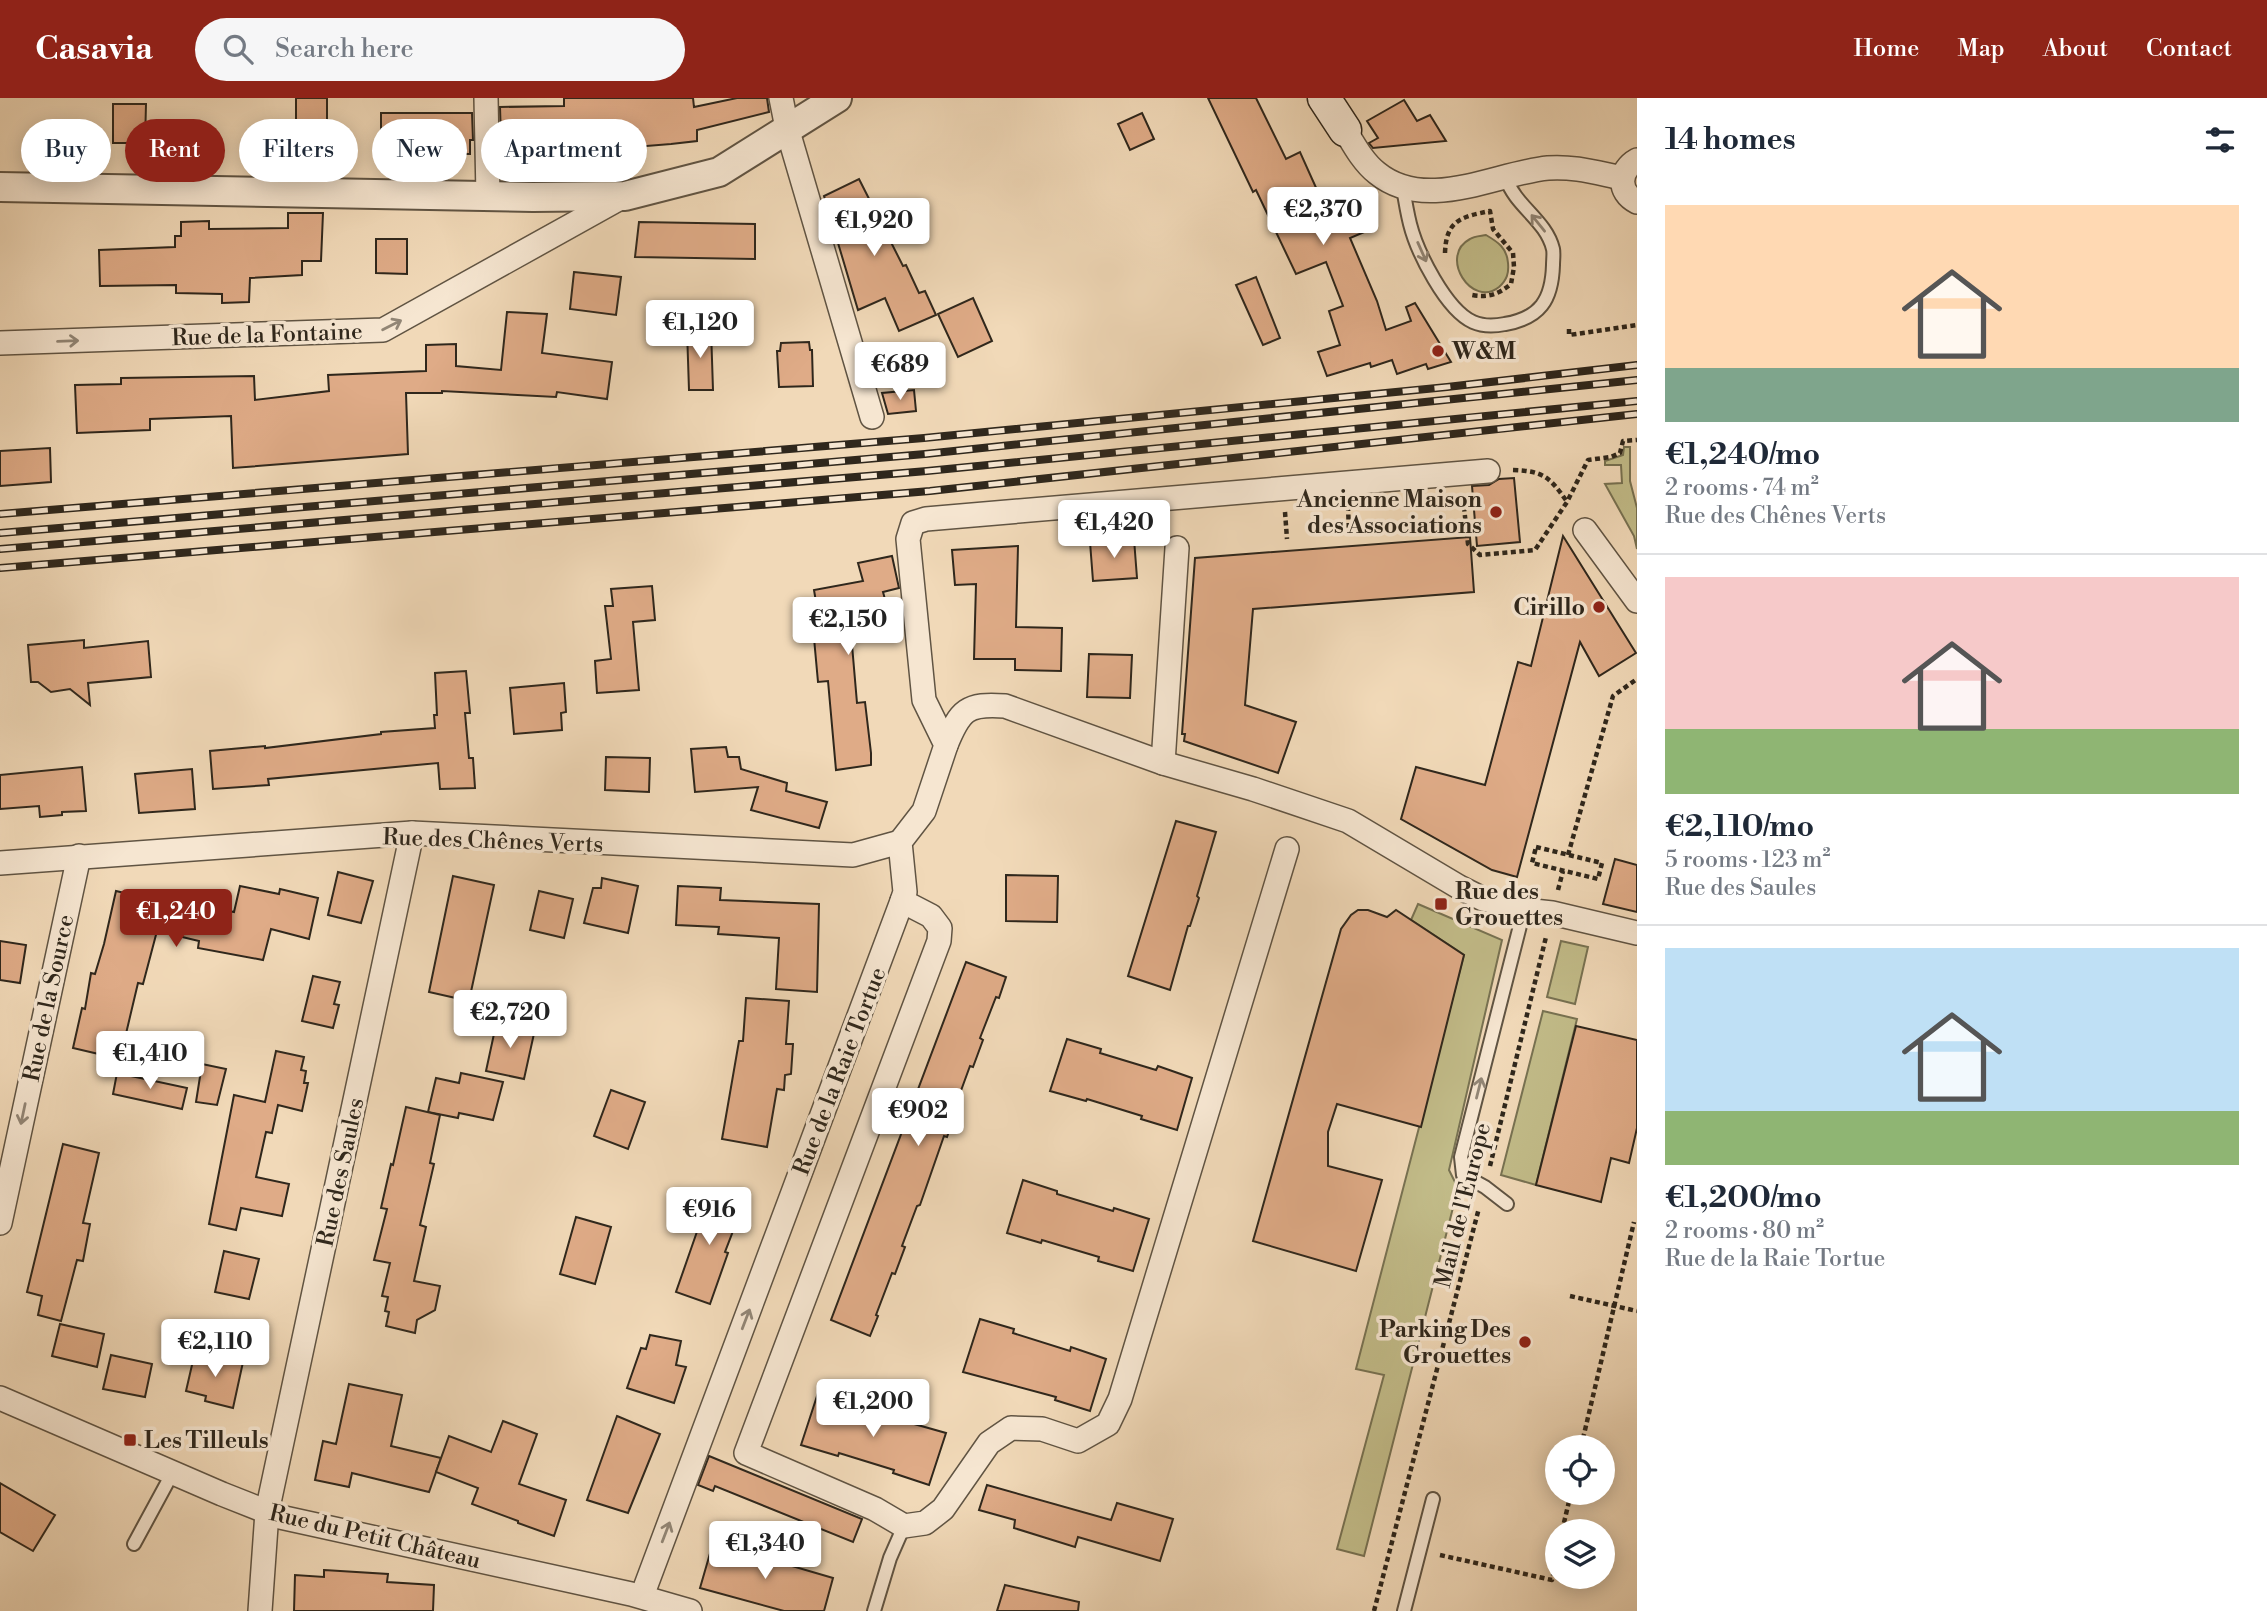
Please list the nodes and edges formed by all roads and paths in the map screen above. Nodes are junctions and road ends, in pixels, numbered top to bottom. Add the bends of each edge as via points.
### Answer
1 (486, 98) edge
2 (781, 98) edge
3 (837, 98) edge
4 (1324, 98) edge
5 (787, 128) junction
6 (1345, 130) joint
7 (1637, 160) edge
8 (1506, 178) junction
9 (1622, 178) junction
10 (0, 187) edge
11 (1403, 187) junction
12 (625, 195) junction
13 (488, 196) junction
14 (1637, 202) edge
15 (1448, 261) dead end
16 (1465, 286) dead end
17 (1471, 295) junction
18 (1454, 307) junction
19 (1637, 325) edge
20 (1569, 329) dead end
21 (0, 343) edge
22 (872, 417) dead end
23 (1637, 440) edge
24 (1488, 471) joint
25 (1460, 473) junction
26 (1567, 502) junction
27 (1585, 530) joint
28 (1177, 548) dead end
29 (1637, 601) edge
30 (1637, 680) edge
31 (946, 745) junction
32 (1163, 763) junction
33 (412, 833) junction
34 (900, 842) junction
35 (1287, 849) dead end
36 (1567, 855) junction
37 (79, 856) junction
38 (0, 863) edge
39 (1563, 871) junction
40 (1557, 894) dead end
41 (902, 901) junction
42 (1524, 910) junction
43 (1548, 929) dead end
44 (1637, 933) edge
45 (1485, 1187) junction
46 (1507, 1203) dead end
47 (1634, 1222) dead end
48 (0, 1223) edge
49 (1570, 1296) dead end
50 (1614, 1305) junction
51 (1637, 1311) edge
52 (0, 1398) edge
53 (1584, 1435) edge
54 (173, 1472) junction
55 (1433, 1499) dead end
56 (267, 1512) junction
57 (904, 1526) junction
58 (1392, 1542) junction
59 (134, 1544) dead end
60 (1420, 1550) junction
61 (1545, 1578) edge
62 (633, 1600) edge
63 (260, 1611) edge
64 (691, 1611) edge
65 (874, 1611) edge
66 (1374, 1611) edge
67 (1404, 1611) edge

1 - 13 street
2 - 5 street
3 - 5 street
4 - 6 main road
5 - 12 street via 719,172
5 - 22 street
6 - 11 street via 1377,173
7 - 9 street
8 - 9 street via 1547,169 1581,169
8 - 11 street via 1447,190
18 -> 8 lane via 1473,321 1495,326 1529,317 1541,308 1548,294 1553,249 1545,230 1515,198
9 - 14 street via 1624,191
10 - 13 street
11 -> 18 lane via 1410,226 1438,287
12 - 13 street
21 -> 12 street, Rue de la Fontaine via 383,330
15 - 17 path via 1445,237 1450,228 1462,217 1490,211 1493,229 1513,253 1511,284 1492,295
16 - 17 path
17 - 18 path
19 - 20 path via 1569,335
23 - 26 path via 1623,441 1620,453 1611,457 1588,460
24 - 25 street
24 - 26 path via 1541,472
25 - 26 path via 1468,544 1480,555 1535,550
25 - 31 street via 913,523 908,539 924,700
26 - 27 path
27 - 29 street
28 - 32 street
30 - 36 path via 1613,696
31 - 32 street via 956,720 983,704 1005,706
31 - 34 street via 924,811
32 - 42 street via 1348,821 1458,887
33 - 34 street, Rue des Chênes Verts via 853,855
33 - 37 street, Rue des Chênes Verts
33 - 56 street, Rue des Saules
34 - 41 street, Rue de la Raie Tortue
35 - 57 street via 1120,1399 1108,1424 1078,1441 1042,1429 1011,1428 989,1443 943,1509 925,1523
36 - 39 path via 1536,847 1532,863
36 - 39 path via 1602,863 1598,879
37 - 38 street, Rue des Chênes Verts
37 -> 48 street, Rue de la Source
39 - 40 path
41 - 57 street via 931,916 940,928 939,941 746,1453
62 -> 41 street, Rue de la Raie Tortue
42 - 44 street
45 -> 42 lane via 1463,1175 1461,1157
43 - 45 path, Mail de l'Europe
45 - 46 lane
45 - 58 path, Mail de l'Europe
47 - 50 path
49 - 50 path
50 - 51 path
50 - 53 path
52 - 54 street, Rue du Petit Château
54 - 56 street, Rue du Petit Château
54 - 59 lane
55 - 60 lane
56 - 62 street, Rue du Petit Château
56 - 63 street, Rue des Saules
57 - 65 lane
58 - 60 path
58 - 66 path, Mail de l'Europe
60 - 61 path
60 - 67 lane
62 - 64 street, Rue du Petit Château

